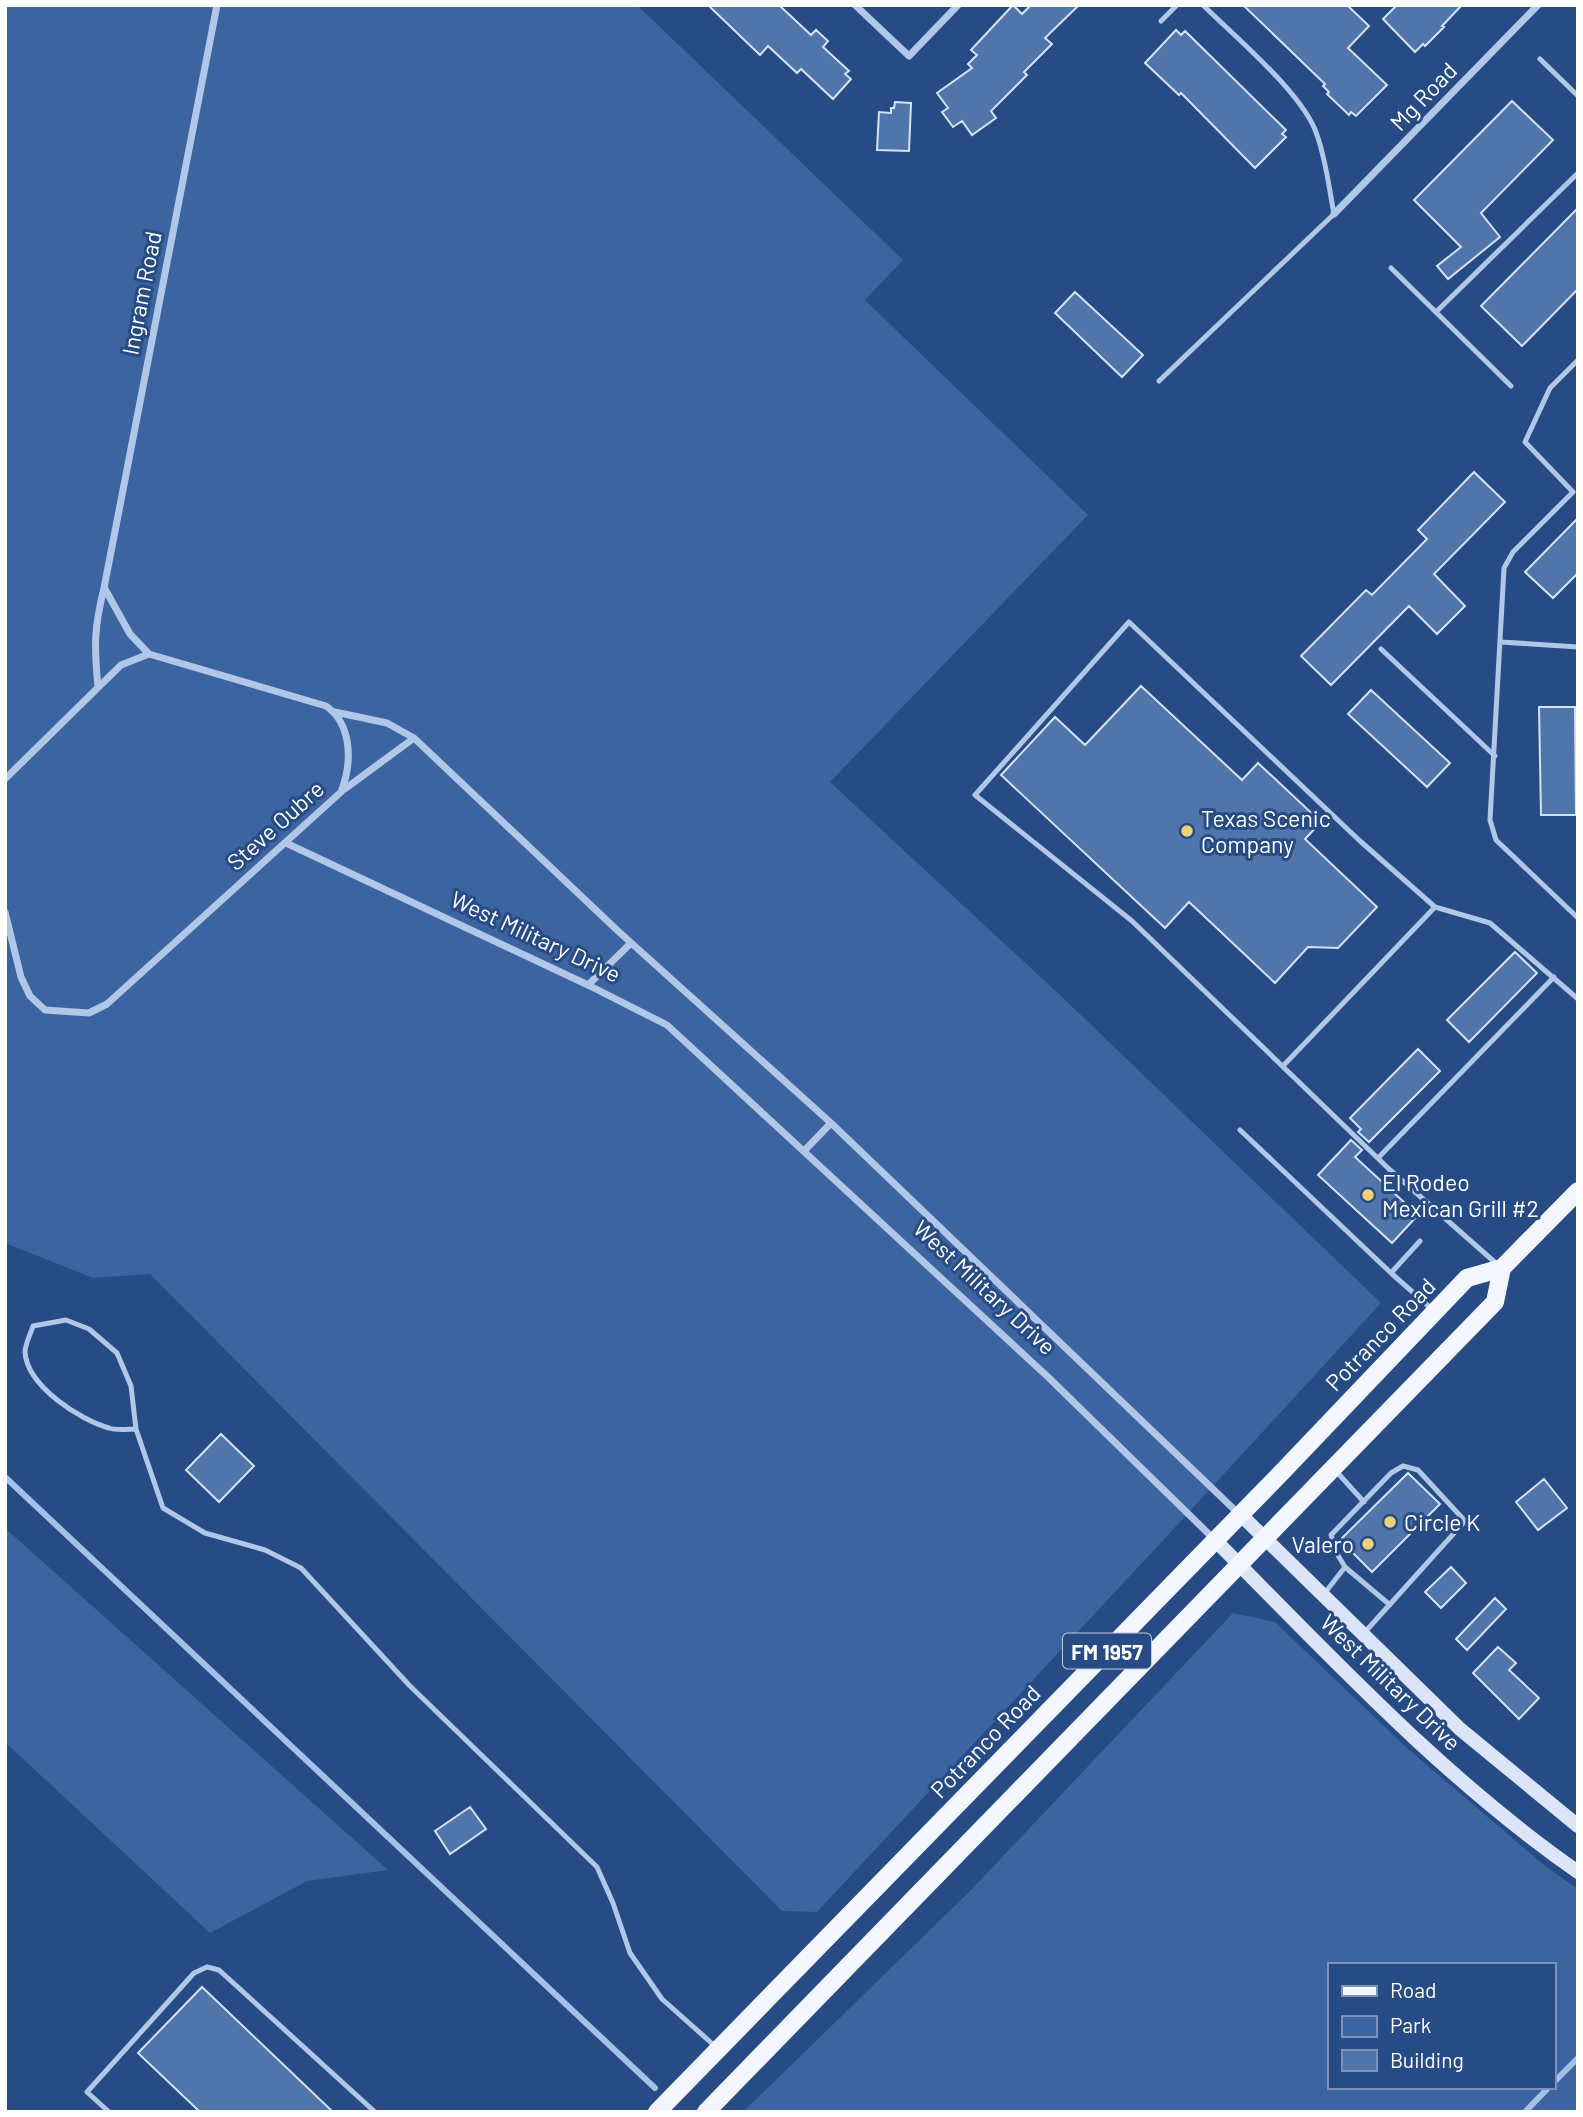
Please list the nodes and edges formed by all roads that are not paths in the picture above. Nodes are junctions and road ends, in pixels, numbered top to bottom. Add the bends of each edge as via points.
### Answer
1 (217, 5) edge
2 (855, 5) edge
3 (958, 5) edge
4 (1177, 5) edge
5 (1203, 5) edge
6 (1538, 5) edge
7 (1161, 22) dead end
8 (1541, 59) dead end
9 (1578, 96) edge
10 (1578, 173) edge
11 (1334, 214) junction
12 (1391, 268) dead end
13 (1436, 312) junction
14 (1578, 360) edge
15 (1159, 381) dead end
16 (1511, 386) dead end
17 (104, 588) junction
18 (1501, 642) junction
19 (1578, 647) edge
20 (1381, 649) dead end
21 (149, 654) junction
22 (98, 687) junction
23 (334, 712) junction
24 (414, 738) junction
25 (1495, 756) junction
26 (5, 779) edge
27 (341, 792) junction
28 (285, 843) junction
29 (1435, 907) junction
30 (5, 912) edge
31 (1578, 918) edge
32 (631, 943) junction
33 (1553, 976) junction
34 (588, 985) junction
35 (1578, 999) edge
36 (1283, 1066) junction
37 (831, 1123) junction
38 (1241, 1130) dead end
39 (804, 1151) junction
40 (1378, 1158) junction
41 (1578, 1191) edge
42 (1420, 1241) dead end
43 (1503, 1268) junction
44 (1391, 1273) junction
45 (1435, 1312) junction
46 (136, 1429) junction
47 (1334, 1469) junction
48 (1364, 1502) junction
49 (1240, 1514) junction
50 (1265, 1539) junction
51 (1215, 1540) junction
52 (1240, 1565) junction
53 (1345, 1567) junction
54 (1322, 1596) junction
55 (1390, 1605) junction
56 (1363, 1635) junction
57 (1578, 1826) edge
58 (1578, 1872) edge
59 (719, 2049) junction
60 (109, 2112) edge
61 (374, 2112) edge
62 (657, 2112) edge
63 (706, 2112) edge

1 - 17 street, Ingram Road
2 - 3 street via 909,56
4 - 7 lane
5 - 11 lane via 1293,94 1308,115 1317,134
6 - 11 street, Mg Road
8 - 9 lane
10 - 13 lane
11 - 15 lane
12 - 13 lane
13 - 16 lane
14 - 18 lane via 1550,388 1525,442 1573,492 1513,552 1504,568
17 - 21 street via 130,634
17 - 22 street, Ingram Road via 95,625
18 - 19 lane
18 - 25 lane
20 - 25 lane
21 - 22 street via 121,665
21 - 23 street via 314,702
22 - 26 street
23 - 24 street, West Military Drive via 387,723
23 - 27 street, Steve Oubre via 345,729 348,754
24 - 27 street
24 - 32 street, West Military Drive
25 - 31 lane via 1490,820 1496,841
27 - 28 street, Steve Oubre
28 - 30 street, Steve Oubre via 107,1004 89,1013 44,1010 30,996
28 - 34 street, West Military Drive
29 - 33 lane via 1490,923
29 - 36 lane
29 - 36 lane via 1129,622 975,794 1132,921
32 - 34 street
32 - 37 street, West Military Drive
33 - 35 lane
33 - 40 lane
34 - 39 street, West Military Drive via 667,1025
36 - 40 lane
37 - 39 street
37 - 49 street, West Military Drive
38 - 44 lane
39 - 51 street, West Military Drive via 1048,1377
40 - 43 lane
41 - 43 main road
42 - 44 lane
43 - 45 main road, Potranco Road / FM 1957 via 1467,1278
43 - 47 main road, FM 1957 via 1495,1302
44 - 45 lane
45 - 49 main road, Potranco Road / FM 1957
46 - 46 lane via 131,1386 117,1353 89,1329 66,1320 33,1326 25,1351 33,1374 54,1399 113,1430
46 - 59 lane via 163,1508 205,1533 265,1550 301,1568 411,1686 597,1867 630,1953 662,1999
47 - 48 lane
47 - 50 main road, FM 1957
48 - 53 lane via 1331,1535
48 - 55 lane via 1403,1466 1418,1470 1465,1521
49 - 50 main road, West Military Drive
49 - 51 main road, Potranco Road / FM 1957
50 - 52 main road, FM 1957
50 - 54 main road, West Military Drive
51 - 52 main road, West Military Drive
51 - 59 main road, Potranco Road / FM 1957
52 - 58 main road, West Military Drive via 1429,1752
52 - 63 main road, FM 1957
53 - 54 lane
53 - 55 lane
54 - 56 main road, West Military Drive
55 - 56 lane
56 - 57 main road, West Military Drive via 1460,1728
59 - 62 main road, Potranco Road / FM 1957
60 - 61 lane via 87,2092 194,1973 207,1967 219,1970

